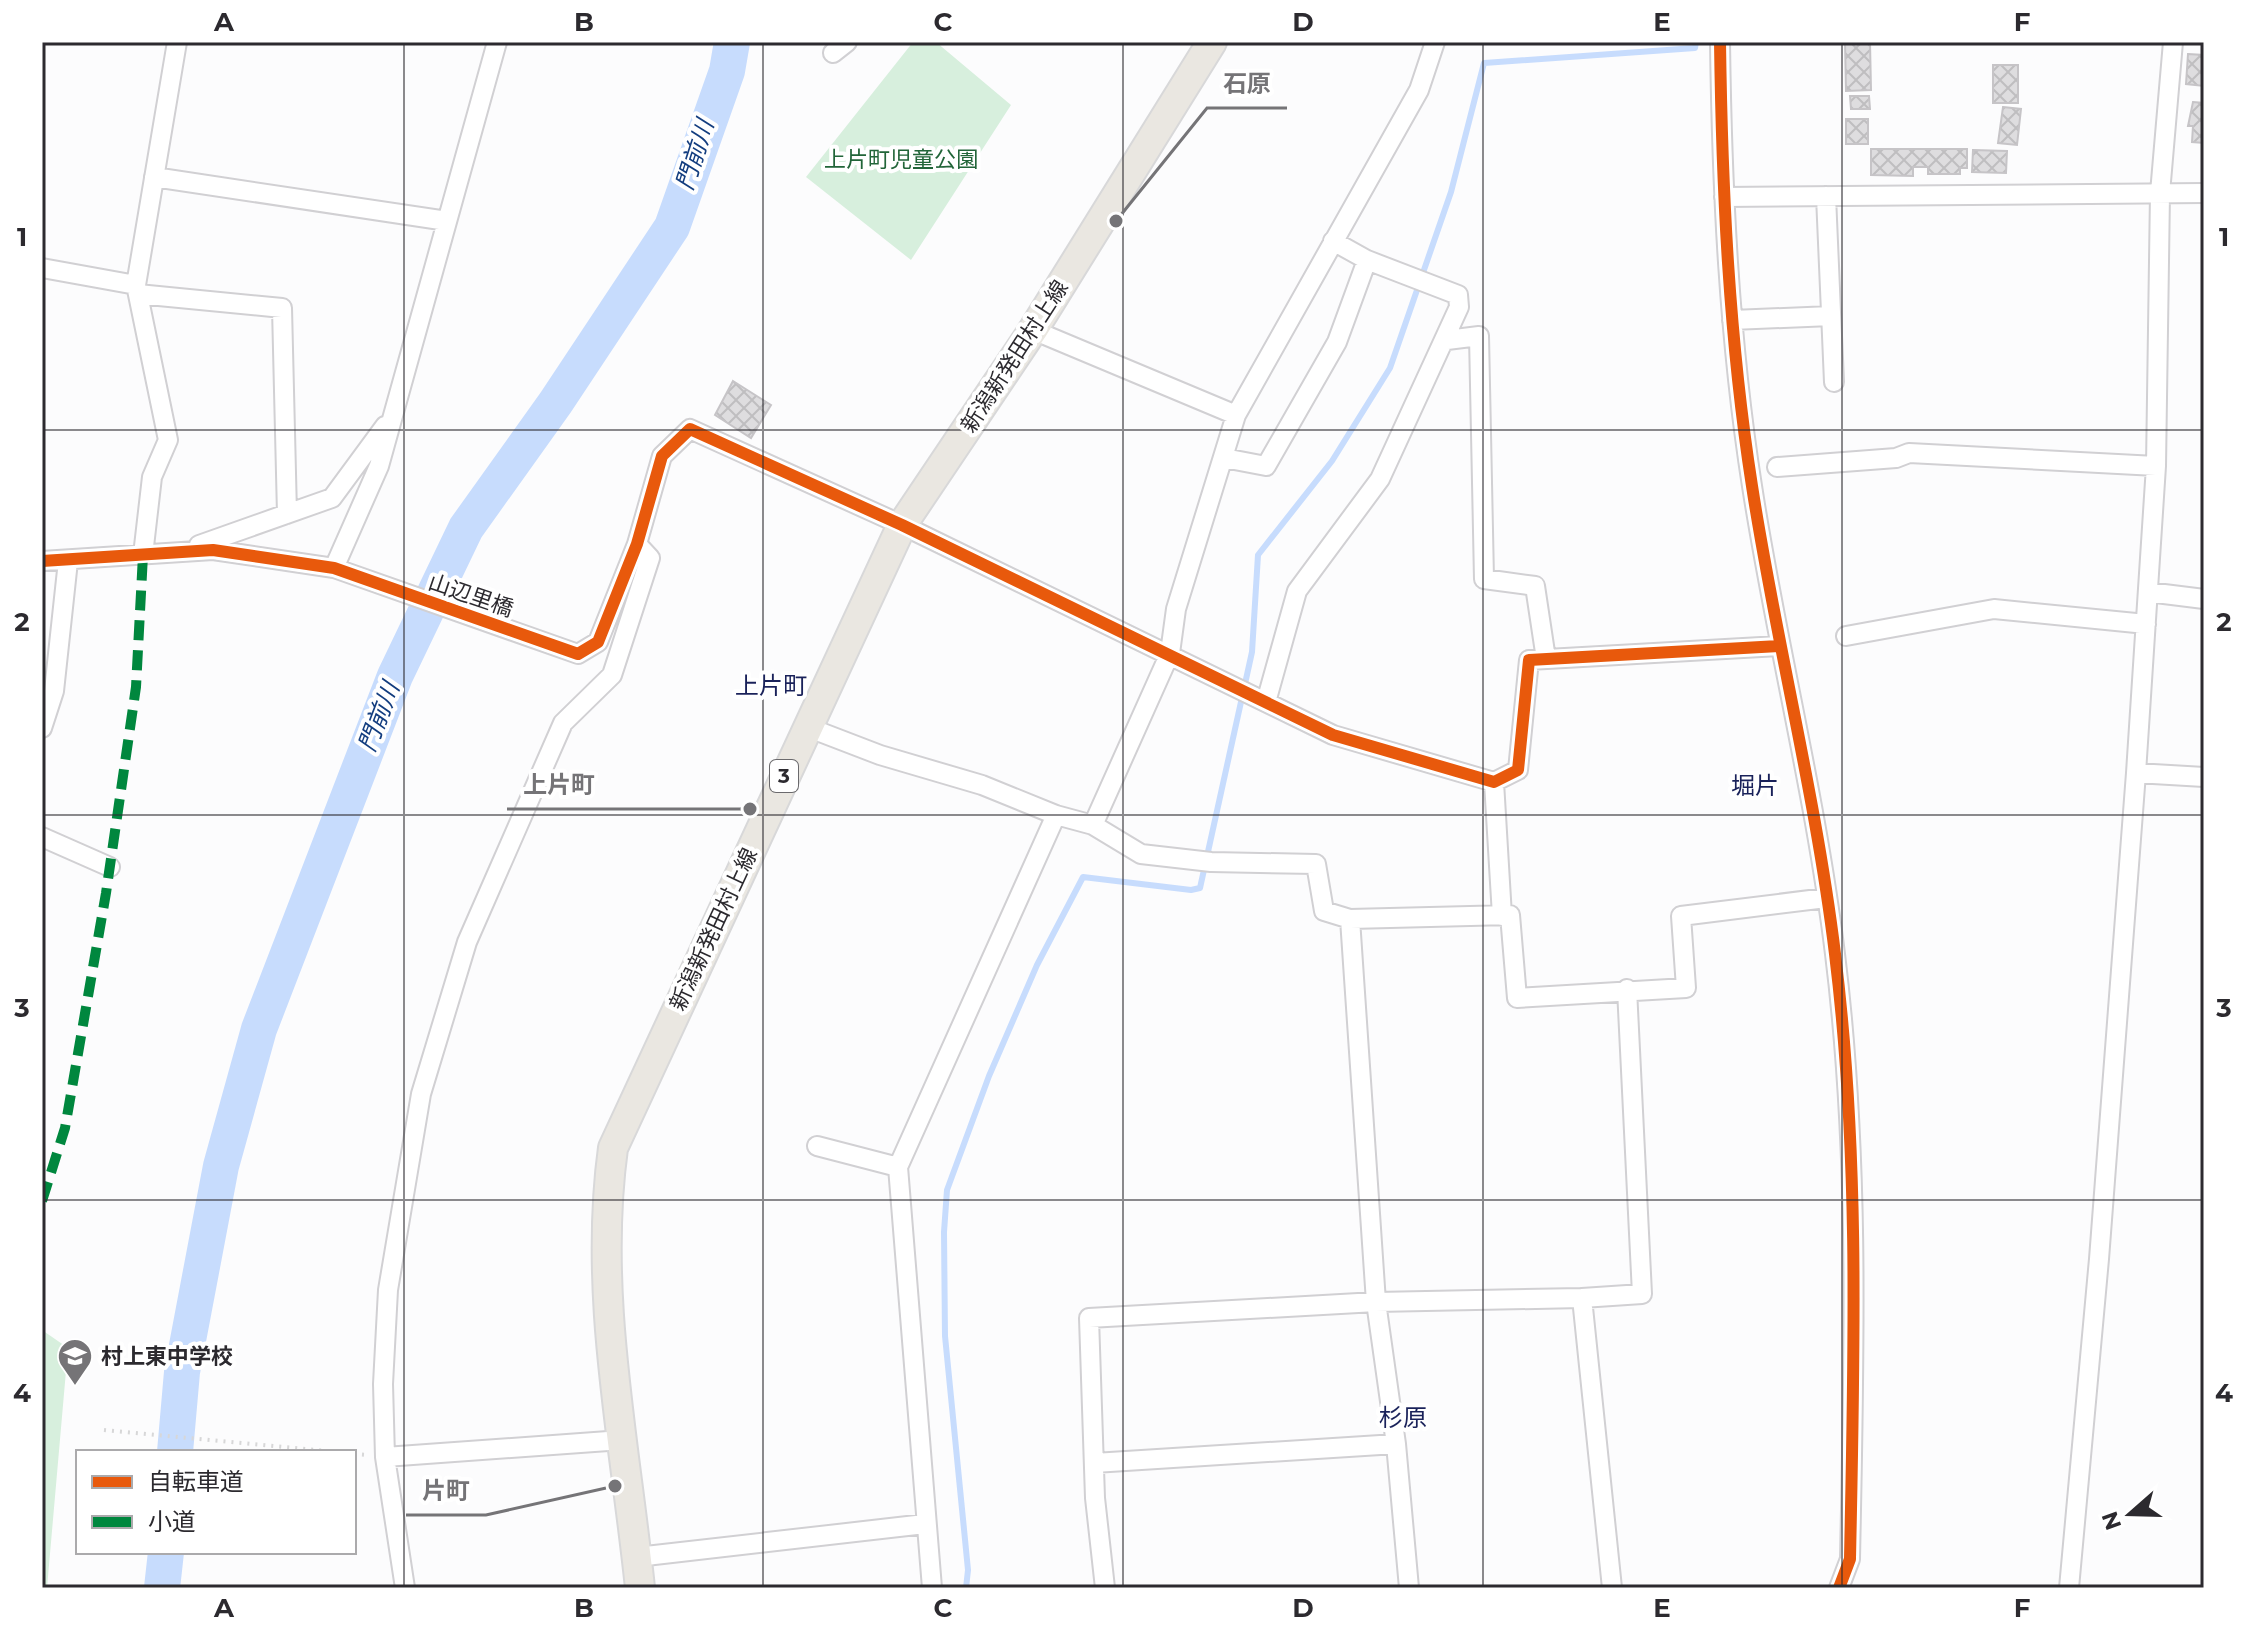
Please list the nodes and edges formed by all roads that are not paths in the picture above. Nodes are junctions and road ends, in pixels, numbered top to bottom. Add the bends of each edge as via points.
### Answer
1 (177, 42) edge
2 (497, 42) edge
3 (1212, 42) edge
4 (1435, 42) edge
5 (1720, 42) edge
6 (2173, 42) edge
7 (154, 177) junction
8 (2160, 193) junction
9 (2204, 193) edge
10 (1826, 196) junction
11 (1724, 197) junction
12 (447, 221) junction
13 (1333, 241) junction
14 (1367, 260) junction
15 (42, 268) edge
16 (137, 290) junction
17 (1831, 316) junction
18 (1732, 320) junction
19 (1033, 330) junction
20 (1447, 340) junction
21 (1834, 382) dead end
22 (1236, 415) junction
23 (393, 416) junction
24 (1224, 458) junction
25 (2156, 466) junction
26 (1777, 467) dead end
27 (287, 514) junction
28 (902, 525) junction
29 (637, 544) junction
30 (177, 552) junction
31 (143, 555) junction
32 (42, 561) edge
33 (68, 561) junction
34 (342, 571) junction
35 (2148, 592) junction
36 (2204, 599) edge
37 (2146, 624) junction
38 (1846, 636) dead end
39 (1779, 646) junction
40 (1170, 653) junction
41 (1546, 659) junction
42 (1266, 702) junction
43 (807, 727) junction
44 (42, 728) edge
45 (2136, 773) junction
46 (2204, 777) edge
47 (1494, 782) junction
48 (1056, 815) junction
49 (1093, 825) junction
50 (42, 837) edge
51 (110, 867) dead end
52 (1826, 898) junction
53 (1502, 916) junction
54 (1350, 919) junction
55 (1627, 989) junction
56 (817, 1146) dead end
57 (898, 1167) junction
58 (1582, 1298) junction
59 (1376, 1302) junction
60 (622, 1440) junction
61 (1396, 1444) junction
62 (385, 1457) junction
63 (1094, 1463) junction
64 (925, 1524) junction
65 (637, 1557) junction
66 (405, 1588) edge
67 (640, 1588) edge
68 (932, 1588) edge
69 (1105, 1588) edge
70 (1409, 1588) edge
71 (1612, 1588) edge
72 (1839, 1588) edge
73 (2069, 1588) edge

1 - 7 street
2 - 12 street
3 - 19 main road, 新潟新発田村上線 / 3
4 - 13 street via 1419,90
5 - 11 street
6 - 8 street
7 - 12 street
7 - 16 street
8 - 9 street
8 - 10 street
8 - 25 street
10 - 11 street
10 - 17 street
11 - 18 street
12 - 23 street
13 - 14 street
13 - 22 street
14 - 20 street via 1458,295
14 - 24 street via 1337,342 1266,466
15 - 16 street
16 - 27 street via 282,308
16 - 31 street via 168,440 152,477
17 - 18 street
17 - 21 street
18 - 39 street
19 - 22 street
19 - 28 main road, 新潟新発田村上線 / 3
20 - 41 street via 1479,336 1484,579 1535,586
20 - 42 street via 1380,479 1297,591
22 - 24 street
23 - 27 street via 332,498
23 - 34 street
24 - 40 street via 1176,609
25 - 26 street via 1909,453
25 - 35 street
27 - 30 street
28 - 29 street via 690,429 662,456
28 - 40 street
28 - 43 main road, 新潟新発田村上線 / 3
29 - 34 street, 山辺里橋 via 598,642 578,654
29 - 62 street via 650,558 612,675 563,723 467,942 421,1094 388,1290
30 - 31 street
30 - 34 street, 山辺里橋 via 213,550
31 - 33 street
32 - 33 street
33 - 44 street via 54,691
35 - 36 street
35 - 37 street
37 - 38 street via 1994,609
37 - 45 street
39 - 41 street
39 - 52 street
40 - 42 street
40 - 49 street
41 - 47 street via 1529,660 1518,770
42 - 47 street via 1333,735
43 - 48 street
43 - 60 main road, 新潟新発田村上線 / 3 via 613,1148 605,1260
45 - 46 street
45 - 73 street
47 - 53 street
48 - 49 street
48 - 57 street
49 - 54 street via 1141,854 1316,864 1324,911
50 - 51 street
52 - 55 street via 1681,916 1686,988
52 - 72 street via 1848,1067 1855,1203 1850,1559
53 - 54 street
53 - 55 street via 1510,915 1517,998
54 - 59 street
55 - 58 street via 1642,1294
56 - 57 street
57 - 64 street
58 - 59 street
58 - 71 street
59 - 61 street
59 - 63 street via 1089,1318
60 - 62 street
60 - 65 main road, 新潟新発田村上線 / 3
61 - 63 street
61 - 70 street
62 - 66 street
63 - 69 street
64 - 65 street
64 - 68 street
65 - 67 main road, 新潟新発田村上線 / 3

